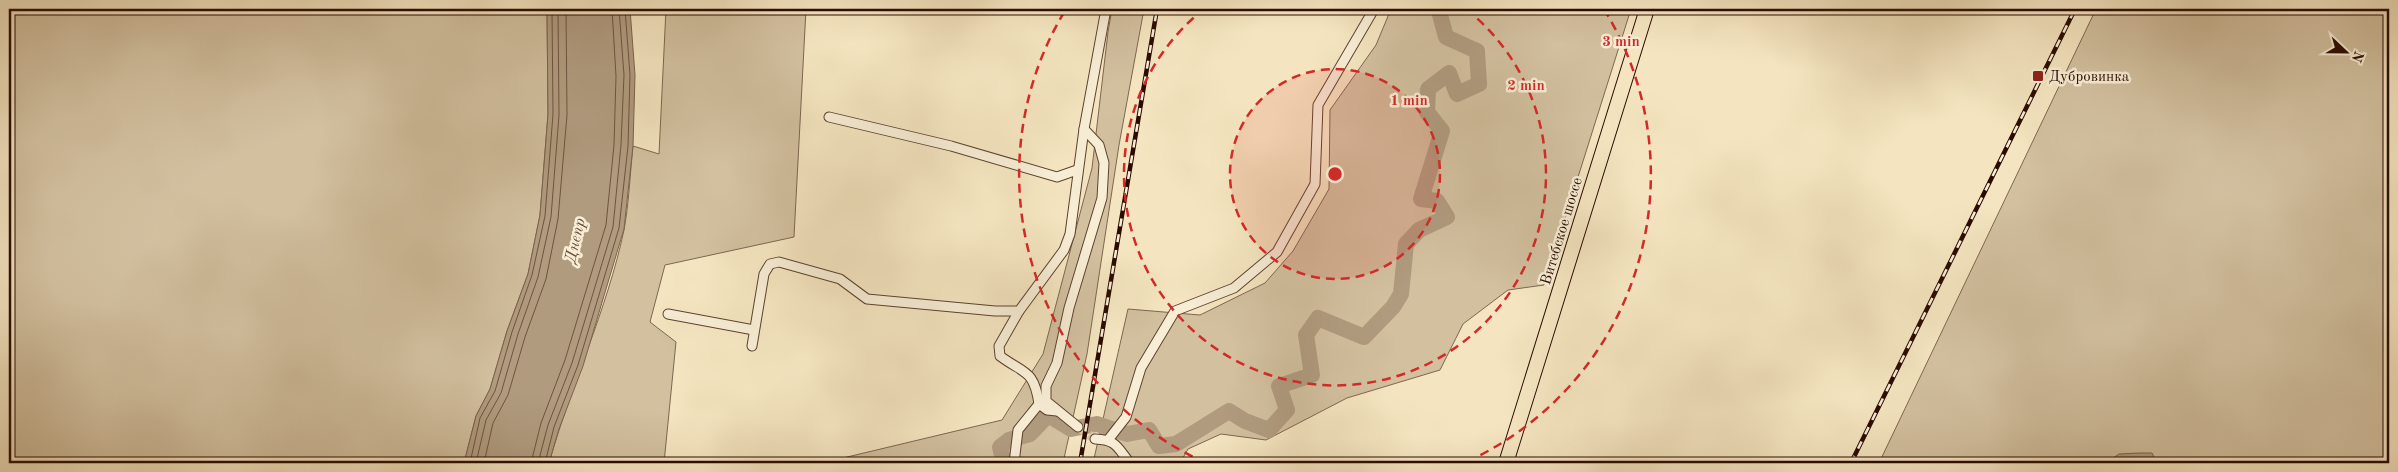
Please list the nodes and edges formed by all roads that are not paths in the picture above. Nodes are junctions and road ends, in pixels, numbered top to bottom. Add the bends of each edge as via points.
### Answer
1 (1106, 9) edge
2 (1374, 9) edge
3 (1647, 9) edge
4 (829, 117) dead end
5 (1084, 129) junction
6 (1077, 170) junction
7 (1018, 310) junction
8 (668, 314) dead end
9 (754, 330) junction
10 (752, 346) dead end
11 (1039, 404) junction
12 (1058, 412) junction
13 (1078, 427) tunnel mouth
14 (1095, 439) tunnel mouth
15 (1108, 440) junction
16 (1014, 463) edge
17 (1130, 463) edge
18 (1506, 463) edge

1 - 5 street
2 - 15 street via 1318,105 1315,184 1277,252 1234,288 1175,311 1140,368 1126,417
3 - 18 main road, Витебское шоссе
4 - 6 street via 951,146 1057,177
5 - 6 street
5 - 12 street via 1099,145 1104,163 1102,198 1069,308 1057,363 1046,386 1046,401
6 - 7 street via 1070,234 1064,250
7 - 9 street via 995,311 868,299 840,279 779,262 770,264 764,274
7 - 11 street via 999,346 1000,356 1018,366 1036,384
8 - 9 street
9 - 10 street
11 - 12 street
11 - 16 street via 1018,430
12 - 13 street
14 - 15 street
15 - 17 street via 1121,448

